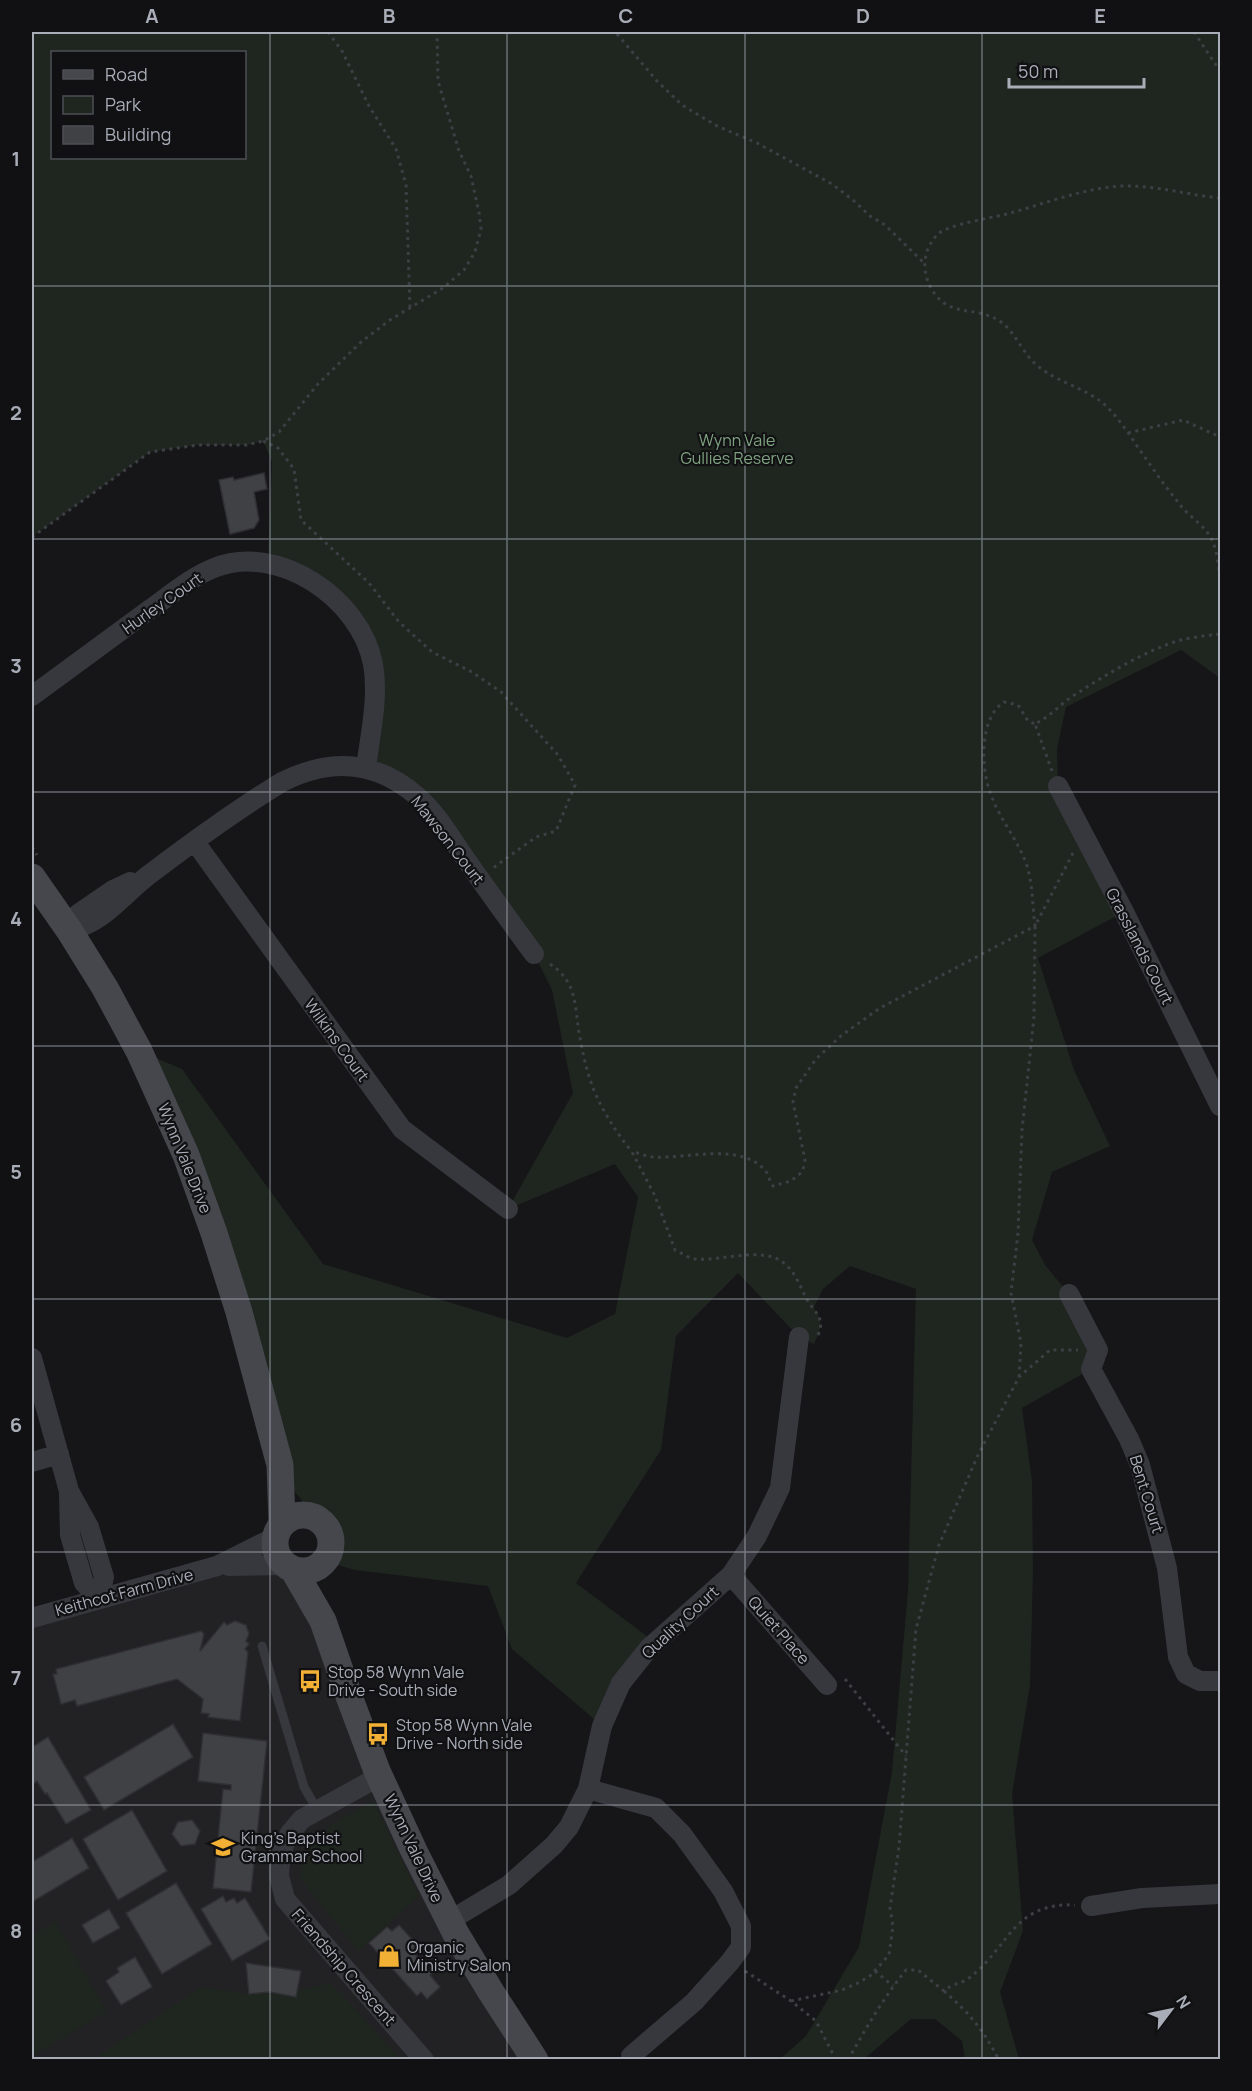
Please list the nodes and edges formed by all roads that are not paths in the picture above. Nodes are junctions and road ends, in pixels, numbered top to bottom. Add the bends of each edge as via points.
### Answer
1 (32, 696) edge
2 (366, 768) junction
3 (1058, 786) road end
4 (195, 842) junction
5 (32, 877) edge
6 (69, 930) junction
7 (534, 954) road end
8 (1221, 1106) edge
9 (508, 1209) dead end
10 (1069, 1294) dead end
11 (799, 1337) road end
12 (32, 1358) edge
13 (59, 1454) junction
14 (32, 1462) edge
15 (280, 1465) junction
16 (315, 1516) junction
17 (279, 1530) junction
18 (325, 1562) junction
19 (217, 1566) junction
20 (289, 1567) junction
21 (730, 1575) junction
22 (99, 1599) junction
23 (32, 1618) edge
24 (323, 1621) junction
25 (262, 1646) dead end
26 (1221, 1681) edge
27 (827, 1684) road end
28 (380, 1776) junction
29 (588, 1789) junction
30 (318, 1811) junction
31 (1221, 1894) edge
32 (1091, 1906) road end
33 (449, 1921) junction
34 (631, 2056) dead end
35 (424, 2060) edge
36 (535, 2060) edge

1 - 2 street, Hurley Court via 213,568 261,561 298,573 323,590 345,609 367,642 375,699
2 - 4 street, Mawson Court via 323,766 300,773
2 - 7 street, Mawson Court via 388,776 418,797
3 - 8 street, Grasslands Court
4 - 6 street, Mawson Court via 151,872 85,927
4 - 9 street, Wilkins Court via 402,1129
5 - 6 main road, Wynn Vale Drive
6 - 15 main road, Wynn Vale Drive via 139,1051 186,1155 239,1312
10 - 26 street, Bent Court via 1098,1350 1091,1369 1140,1466 1167,1568 1178,1657 1186,1674 1200,1681
11 - 21 street, Quality Court via 780,1488 757,1536
12 - 13 street
13 - 14 street
13 - 22 street via 69,1491 88,1527 104,1577
15 - 16 main road, Wynn Vale Drive
15 - 17 main road, Wynn Vale Drive
16 - 17 main road via 297,1515
16 - 18 main road via 330,1533 331,1548
17 - 19 street, Keithcot Farm Drive
17 - 20 main road via 276,1552
18 - 20 main road via 310,1571
18 - 24 main road, Wynn Vale Drive
19 - 20 street, Keithcot Farm Drive
19 - 22 street, Keithcot Farm Drive
20 - 24 main road, Wynn Vale Drive
21 - 27 street, Quiet Place
21 - 29 street, Quality Court via 650,1648 621,1683 602,1726
22 - 23 street, Keithcot Farm Drive
24 - 28 main road, Wynn Vale Drive
25 - 30 lane via 304,1787
28 - 30 street, Friendship Crescent
28 - 33 main road, Wynn Vale Drive
29 - 33 street, Quality Court via 569,1827 554,1845 510,1885
29 - 34 street via 656,1808 682,1834 723,1891 741,1926 741,1947 730,1962 694,2002
30 - 35 street, Friendship Crescent via 302,1819 284,1845 279,1876 285,1899
31 - 32 street via 1142,1898
33 - 36 main road, Wynn Vale Drive

